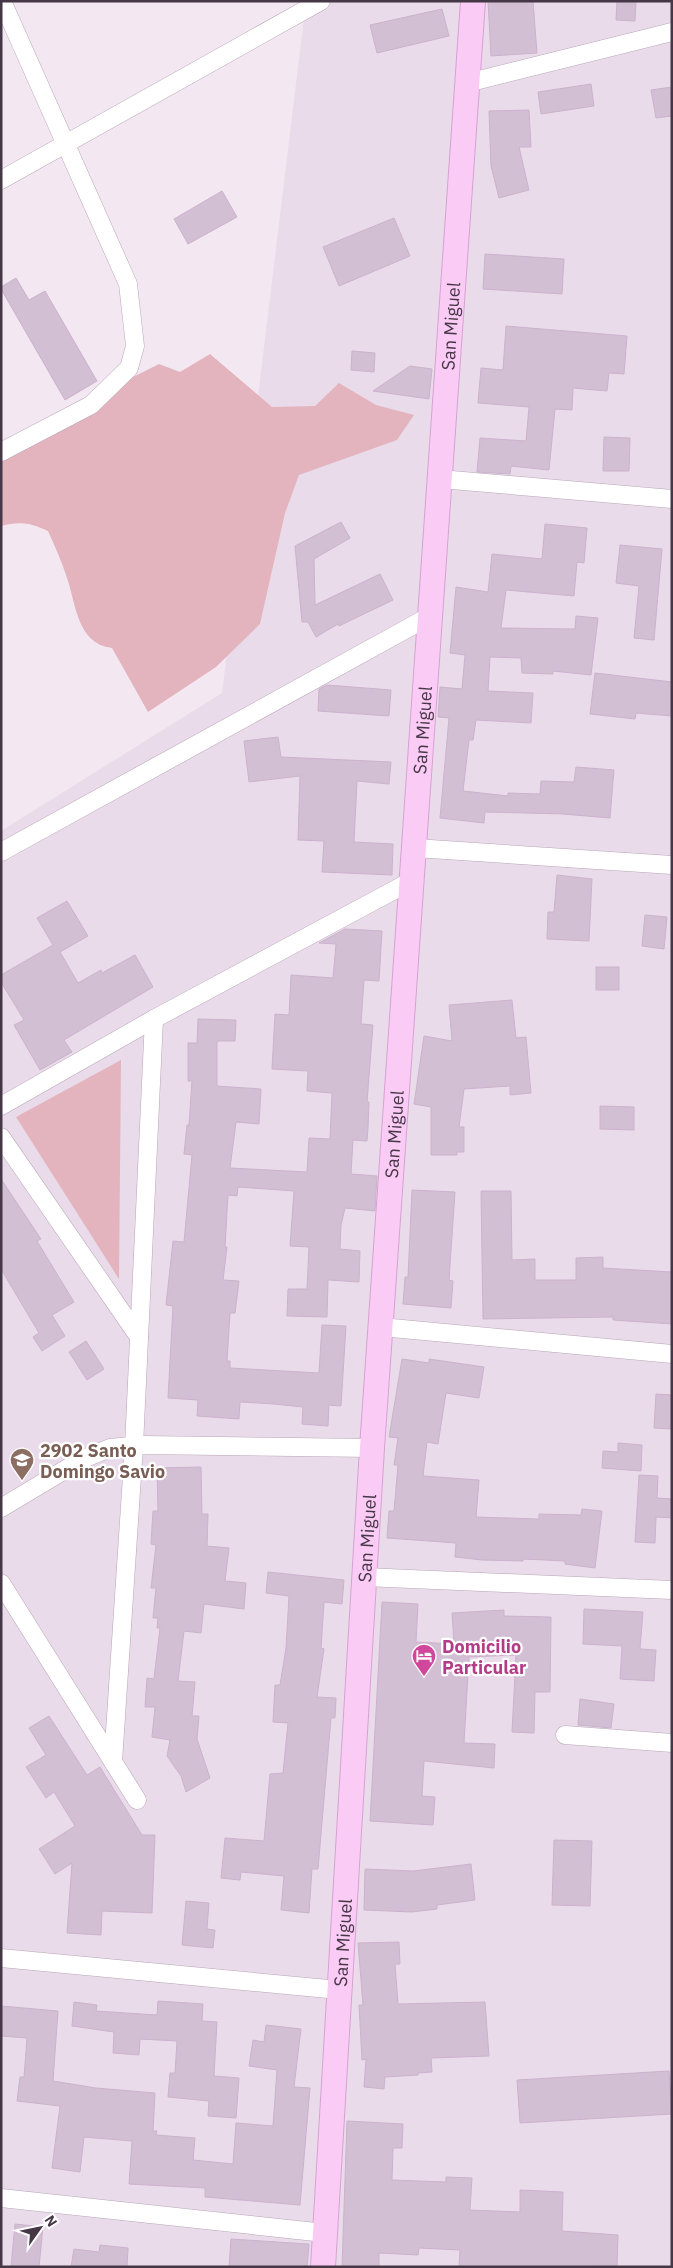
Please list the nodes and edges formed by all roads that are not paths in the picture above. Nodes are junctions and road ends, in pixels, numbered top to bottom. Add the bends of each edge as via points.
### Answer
1 (2, 1) edge
2 (321, 1) edge
3 (473, 1) edge
4 (672, 32) edge
5 (467, 83) junction
6 (66, 144) junction
7 (1, 180) edge
8 (1, 452) edge
9 (440, 479) junction
10 (672, 499) edge
11 (430, 616) junction
12 (416, 848) junction
13 (1, 852) edge
14 (672, 865) edge
15 (413, 880) junction
16 (154, 1020) junction
17 (1, 1106) edge
18 (1, 1137) edge
19 (380, 1328) junction
20 (139, 1337) junction
21 (672, 1354) edge
22 (134, 1446) junction
23 (372, 1448) junction
24 (1, 1508) edge
25 (364, 1577) junction
26 (1, 1583) edge
27 (672, 1590) edge
28 (565, 1735) dead end
29 (672, 1743) edge
30 (113, 1762) junction
31 (137, 1800) dead end
32 (1, 1958) edge
33 (339, 1990) junction
34 (1, 2198) edge
35 (325, 2233) junction
36 (323, 2267) edge

1 - 6 street
2 - 6 street
3 - 5 street, San Miguel
4 - 5 street
5 - 9 street, San Miguel
6 - 7 street
6 - 8 street via 128,284 136,346 129,368 91,405
9 - 10 street
9 - 11 street, San Miguel
11 - 12 street, San Miguel
11 - 13 street
12 - 14 street
12 - 15 street, San Miguel
15 - 16 street
15 - 19 street, San Miguel
16 - 17 street
16 - 20 street
18 - 20 street
19 - 21 street
19 - 23 street, San Miguel
20 - 22 street
22 - 23 street
22 - 24 street via 110,1448 83,1459
22 - 30 street
23 - 25 street, San Miguel
25 - 27 street
25 - 33 street, San Miguel
26 - 30 street
28 - 29 street
30 - 31 street
32 - 33 street
33 - 35 street, San Miguel
34 - 35 street
35 - 36 street, San Miguel

